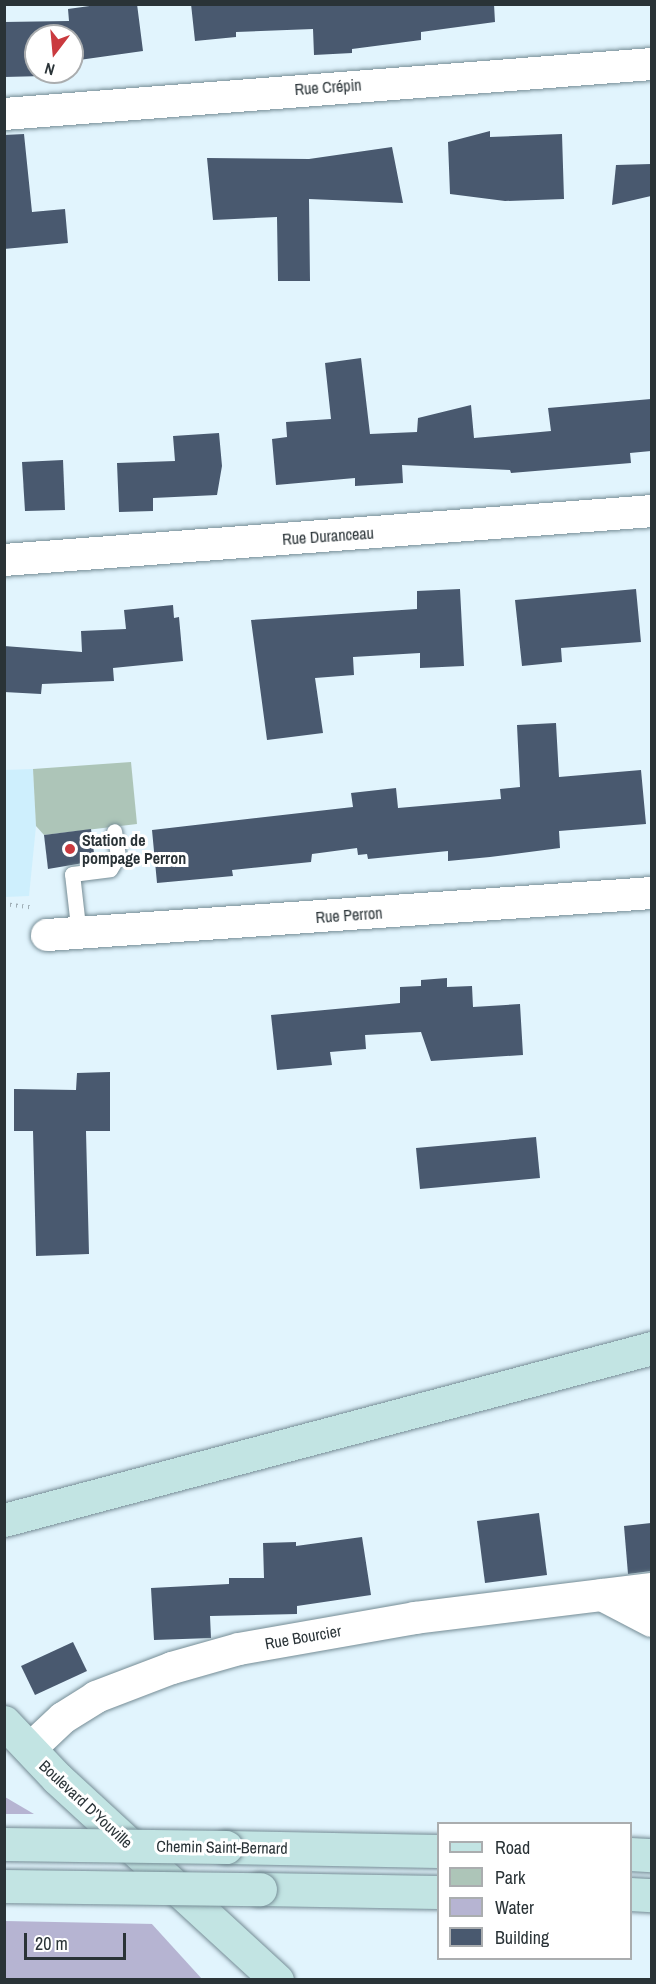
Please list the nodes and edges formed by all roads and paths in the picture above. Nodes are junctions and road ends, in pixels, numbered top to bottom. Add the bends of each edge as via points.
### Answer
1 (651, 64) edge
2 (4, 114) edge
3 (651, 511) edge
4 (4, 561) edge
5 (114, 831) dead end
6 (651, 893) edge
7 (47, 935) dead end
8 (79, 935) junction
9 (651, 1348) edge
10 (4, 1521) edge
11 (651, 1589) edge
12 (602, 1595) junction
13 (651, 1621) edge
14 (4, 1722) edge
15 (30, 1749) junction
16 (4, 1844) edge
17 (437, 1851) edge
18 (632, 1854) edge
19 (651, 1855) edge
20 (4, 1886) edge
21 (437, 1892) edge
22 (632, 1894) edge
23 (651, 1895) edge
24 (277, 1980) edge

1 - 2 street, Rue Crépin
3 - 4 street, Rue Duranceau
5 - 8 lane via 118,856 110,869 72,874
6 - 8 street, Rue Perron
7 - 8 street, Rue Perron
9 - 10 street
11 - 12 street, Rue Bourcier
12 - 13 street
12 - 15 street, Rue Bourcier via 415,1618 239,1649 172,1668 96,1697 63,1718
14 - 15 street, Boulevard D'Youville
15 - 24 street, Boulevard D'Youville
16 - 17 street, Chemin Saint-Bernard, bridge
18 - 19 street
20 - 21 street, bridge
22 - 23 street

